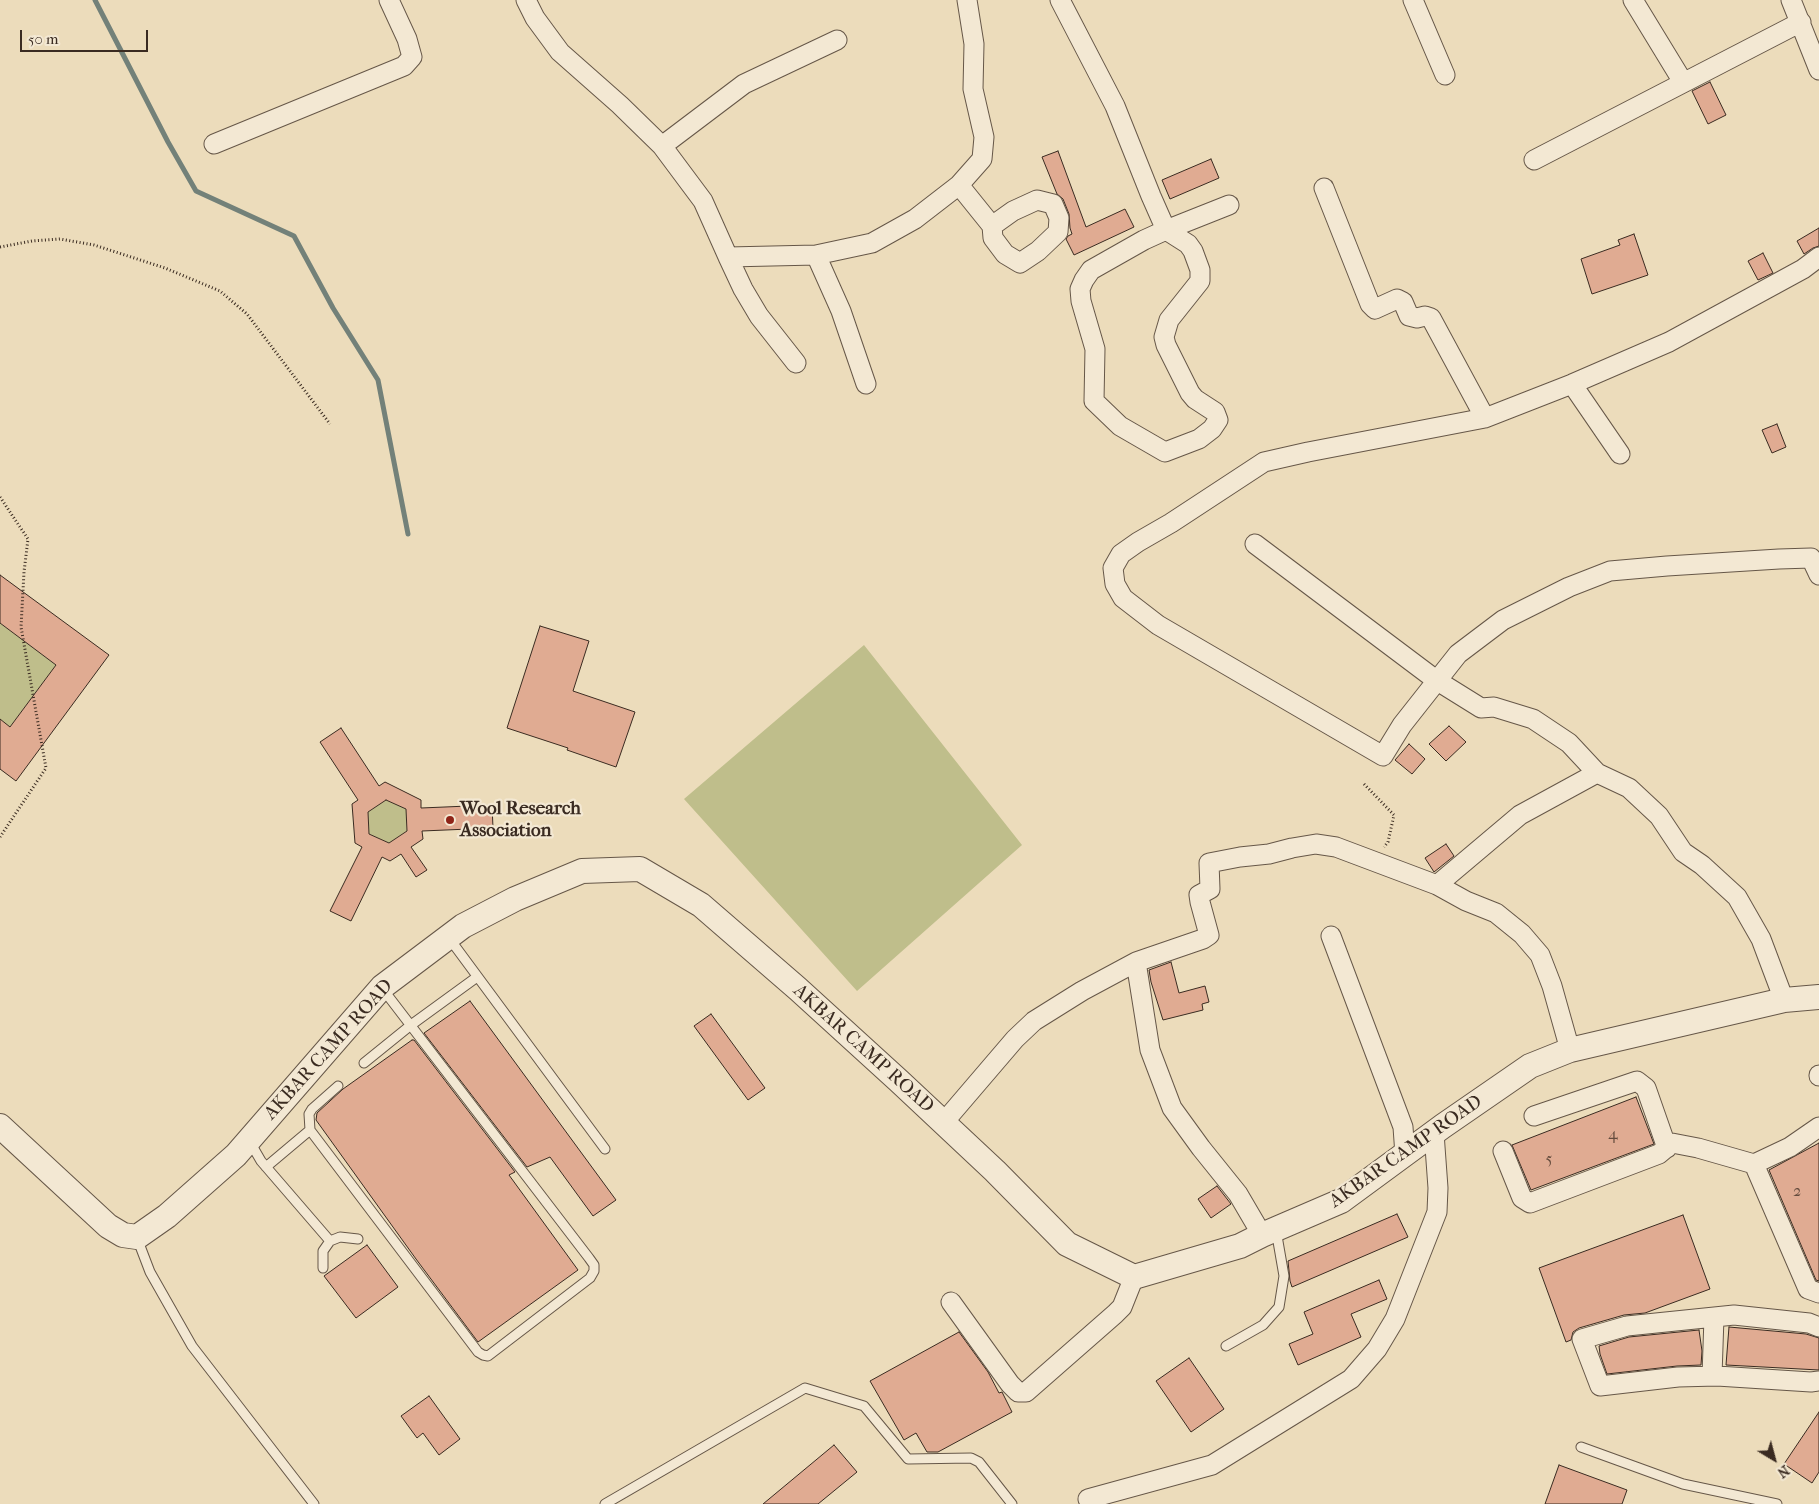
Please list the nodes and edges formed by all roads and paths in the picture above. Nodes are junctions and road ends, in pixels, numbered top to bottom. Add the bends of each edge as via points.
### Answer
1 (389, 0) edge
2 (526, 0) edge
3 (967, 0) edge
4 (1060, 0) edge
5 (1413, 0) edge
6 (1633, 0) edge
7 (1791, 0) edge
8 (1801, 22) junction
9 (837, 40) dead end
10 (1819, 70) edge
11 (1445, 75) dead end
12 (1683, 82) junction
13 (214, 144) dead end
14 (662, 146) junction
15 (1534, 160) dead end
16 (959, 184) junction
17 (1324, 188) dead end
18 (1229, 205) dead end
19 (992, 226) dead end
20 (1166, 230) junction
21 (0, 247) edge
22 (816, 255) junction
23 (728, 257) junction
24 (1819, 257) edge
25 (796, 362) dead end
26 (866, 384) dead end
27 (1572, 384) junction
28 (1485, 418) junction
29 (330, 424) dead end
30 (1620, 454) dead end
31 (0, 497) edge
32 (1255, 544) dead end
33 (1816, 559) edge
34 (1436, 680) junction
35 (1597, 773) junction
36 (1364, 784) dead end
37 (0, 837) edge
38 (1374, 862) junction
39 (1437, 885) junction
40 (1330, 936) dead end
41 (448, 937) junction
42 (1136, 962) junction
43 (477, 977) junction
44 (382, 987) junction
45 (1819, 997) edge
46 (1784, 1000) junction
47 (411, 1025) junction
48 (1570, 1050) junction
49 (364, 1063) dead end
50 (338, 1086) dead end
51 (1534, 1116) dead end
52 (944, 1122) junction
53 (0, 1126) edge
54 (1819, 1127) edge
55 (310, 1130) junction
56 (1434, 1133) junction
57 (249, 1140) junction
58 (1667, 1148) junction
59 (605, 1149) dead end
60 (1503, 1151) dead end
61 (1405, 1155) junction
62 (1754, 1164) junction
63 (266, 1167) junction
64 (1269, 1232) junction
65 (137, 1238) junction
66 (358, 1238) dead end
67 (330, 1241) junction
68 (323, 1268) dead end
69 (1134, 1277) junction
70 (1819, 1293) edge
71 (951, 1302) dead end
72 (1714, 1317) junction
73 (1819, 1327) edge
74 (1226, 1346) dead end
75 (1712, 1376) junction
76 (1819, 1381) edge
77 (1581, 1446) dead end
78 (1088, 1499) dead end
79 (314, 1504) edge
80 (604, 1504) edge
81 (1012, 1504) edge
82 (1777, 1504) edge

1 - 13 street via 412,57 404,66
2 - 14 street via 560,52
3 - 16 street via 974,44 973,89 984,137 982,159
4 - 20 street via 1115,106
5 - 11 street
6 - 12 street
7 - 8 street
8 - 10 street
8 - 12 street
9 - 14 street via 744,84
12 - 15 street
14 - 23 street via 703,201
16 - 19 street
16 - 22 street via 916,218 872,243
17 - 28 street via 1370,304 1375,309 1397,299 1403,302 1409,316 1431,318
18 - 20 street
20 - 20 street via 1091,270 1080,289 1095,349 1094,401 1120,426 1165,452 1199,439 1218,420 1215,412 1190,393 1166,345 1164,336 1169,320 1200,281 1194,251
21 - 29 path via 60,239 94,245 165,268 220,291 247,314
22 - 23 street
22 - 26 street via 841,311
23 - 25 street via 759,316
24 - 27 street via 1803,269 1669,342
27 - 28 street
27 - 30 street
28 - 34 street via 1264,462 1138,542 1121,554 1113,568 1115,584 1123,598 1158,625 1383,756
31 - 37 path via 28,539 21,628 46,768
32 - 34 street
33 - 34 street via 1610,571 1569,587 1503,620 1458,654
34 - 35 street via 1481,708 1494,708 1533,719 1569,743
35 - 39 street via 1520,815
35 - 46 street via 1629,788 1659,816 1683,852 1738,897 1761,939
36 - 38 path via 1394,815 1388,842
38 - 39 street
38 - 42 street via 1336,847 1316,844 1209,863 1210,889 1199,895 1209,935
39 - 48 street via 1496,913 1522,934 1540,955
40 - 61 street via 1403,1128
41 - 43 lane
41 - 44 street, AKBAR CAMP ROAD
41 - 52 street, AKBAR CAMP ROAD via 515,899 582,871 640,869 701,905
42 - 52 street via 1034,1021 1014,1039
42 - 64 street via 1150,1050 1172,1108
43 - 47 lane
43 - 59 lane
44 - 47 lane
44 - 57 street, AKBAR CAMP ROAD
45 - 46 street, AKBAR CAMP ROAD
46 - 48 street, AKBAR CAMP ROAD
47 - 49 lane
47 - 55 lane via 594,1265 590,1278 488,1356 483,1355
48 - 56 street, AKBAR CAMP ROAD via 1530,1066
50 - 55 lane via 312,1109 309,1114
51 - 58 street via 1637,1081 1646,1088
52 - 69 street, AKBAR CAMP ROAD via 1067,1244
53 - 65 street via 108,1226 123,1235
54 - 62 street via 1790,1147
55 - 63 lane
56 - 61 street, AKBAR CAMP ROAD
56 - 78 street via 1437,1212 1395,1319 1378,1349 1351,1379 1212,1465
57 - 63 lane
57 - 65 street, AKBAR CAMP ROAD via 167,1216
58 - 60 street via 1659,1154 1530,1203 1522,1198
58 - 62 street via 1672,1143
61 - 64 street, AKBAR CAMP ROAD via 1341,1201
62 - 70 street via 1808,1289
63 - 67 lane
64 - 69 street, AKBAR CAMP ROAD via 1240,1246
64 - 74 lane via 1284,1276 1279,1307 1263,1325
65 - 79 lane via 150,1272 192,1346
66 - 67 lane via 340,1237
67 - 68 lane via 323,1251
69 - 71 street via 1122,1307 1026,1392 1018,1392 1010,1384
72 - 73 street via 1734,1315
72 - 75 street
72 - 75 street via 1627,1326 1582,1339 1600,1386
75 - 76 street
77 - 82 lane via 1683,1484
80 - 81 lane via 805,1388 864,1406 908,1459 970,1458 979,1462

